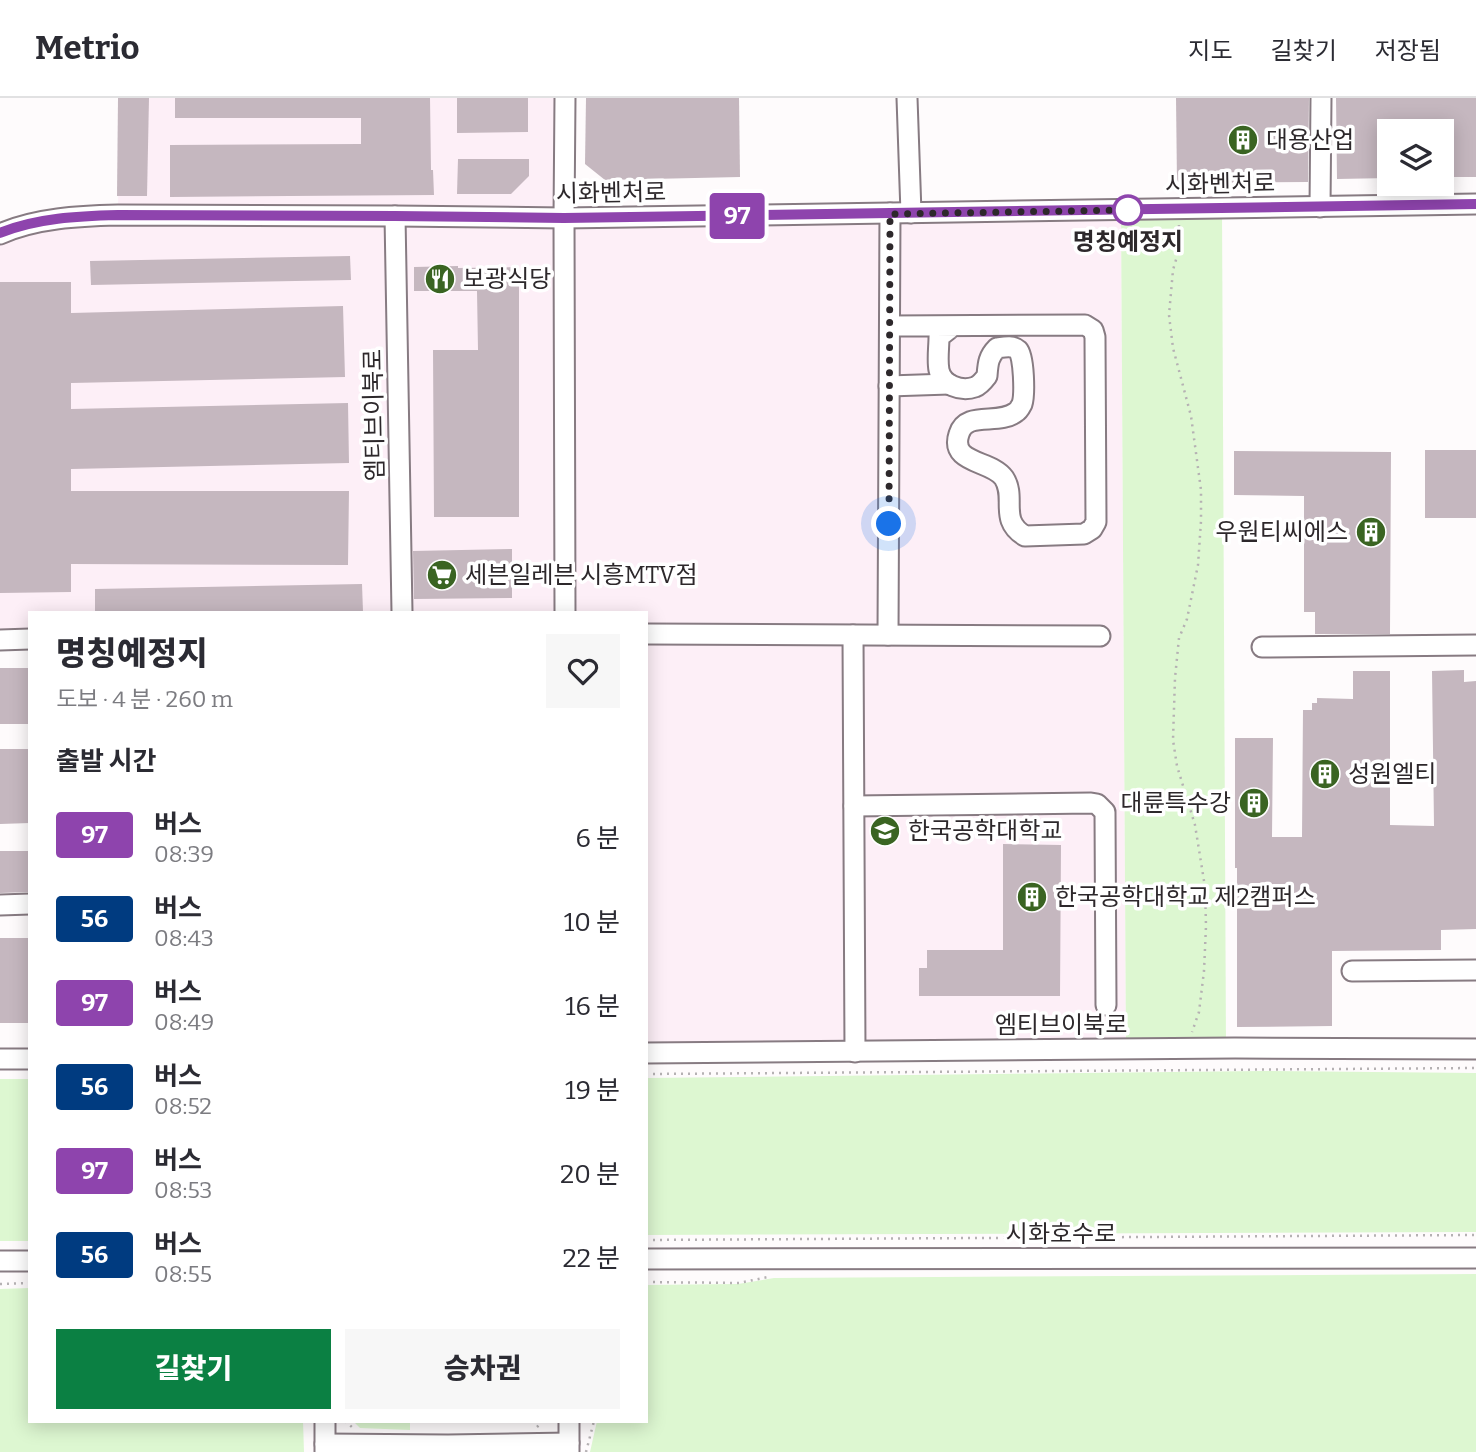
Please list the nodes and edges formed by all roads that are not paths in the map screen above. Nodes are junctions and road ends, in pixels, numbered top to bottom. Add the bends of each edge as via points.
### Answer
1 (565, 98) edge
2 (907, 98) edge
3 (1321, 98) edge
4 (1476, 204) edge
5 (1320, 207) junction
6 (911, 213) junction
7 (890, 214) junction
8 (395, 216) junction
9 (564, 218) junction
10 (0, 233) edge
11 (890, 326) junction
12 (953, 326) junction
13 (949, 384) junction
14 (889, 386) junction
15 (402, 611) edge
16 (565, 611) edge
17 (648, 634) edge
18 (853, 635) junction
19 (888, 635) junction
20 (1100, 636) dead end
21 (28, 639) edge
22 (0, 640) edge
23 (1476, 645) edge
24 (1262, 647) dead end
25 (854, 806) junction
26 (28, 904) edge
27 (0, 905) edge
28 (1476, 970) edge
29 (1352, 971) dead end
30 (1106, 1005) dead end
31 (1476, 1049) edge
32 (855, 1052) junction
33 (648, 1054) edge
34 (0, 1059) edge
35 (28, 1059) edge
36 (1476, 1258) edge
37 (648, 1259) edge
38 (0, 1261) edge
39 (28, 1261) edge
40 (325, 1423) edge
41 (569, 1423) edge
42 (325, 1448) edge
43 (575, 1449) edge

1 - 9 street
2 - 6 street
3 - 5 street
4 - 5 street, 시화벤처로
5 - 6 street, 시화벤처로
6 - 7 street, 시화벤처로
7 - 9 street, 시화벤처로
7 - 11 street
8 - 9 street, 시화벤처로
8 - 10 street, 시화벤처로 via 82,216
8 - 15 street, 엠티브이북로
9 - 16 street
11 - 12 street
11 - 14 street
12 - 13 street via 939,337 939,371
12 - 13 street via 1086,325 1093,330 1096,522 1092,529 1084,534 1025,536 1018,532 1009,514 1004,478 968,459 957,444 961,427 968,421 1003,419 1022,404 1019,351 998,348 988,360 987,376 976,386 966,389
13 - 14 street
14 - 19 street
17 - 18 street
18 - 19 street
18 - 25 street
19 - 20 street
21 - 22 street
23 - 24 street
25 - 30 street via 1091,803 1102,807
25 - 32 street
26 - 27 street
28 - 29 street
31 - 32 street, 엠티브이북로
32 - 33 street, 엠티브이북로
34 - 35 street
36 - 37 street, 시화호수로
38 - 39 street
40 - 42 street
41 - 43 street
42 - 43 street

